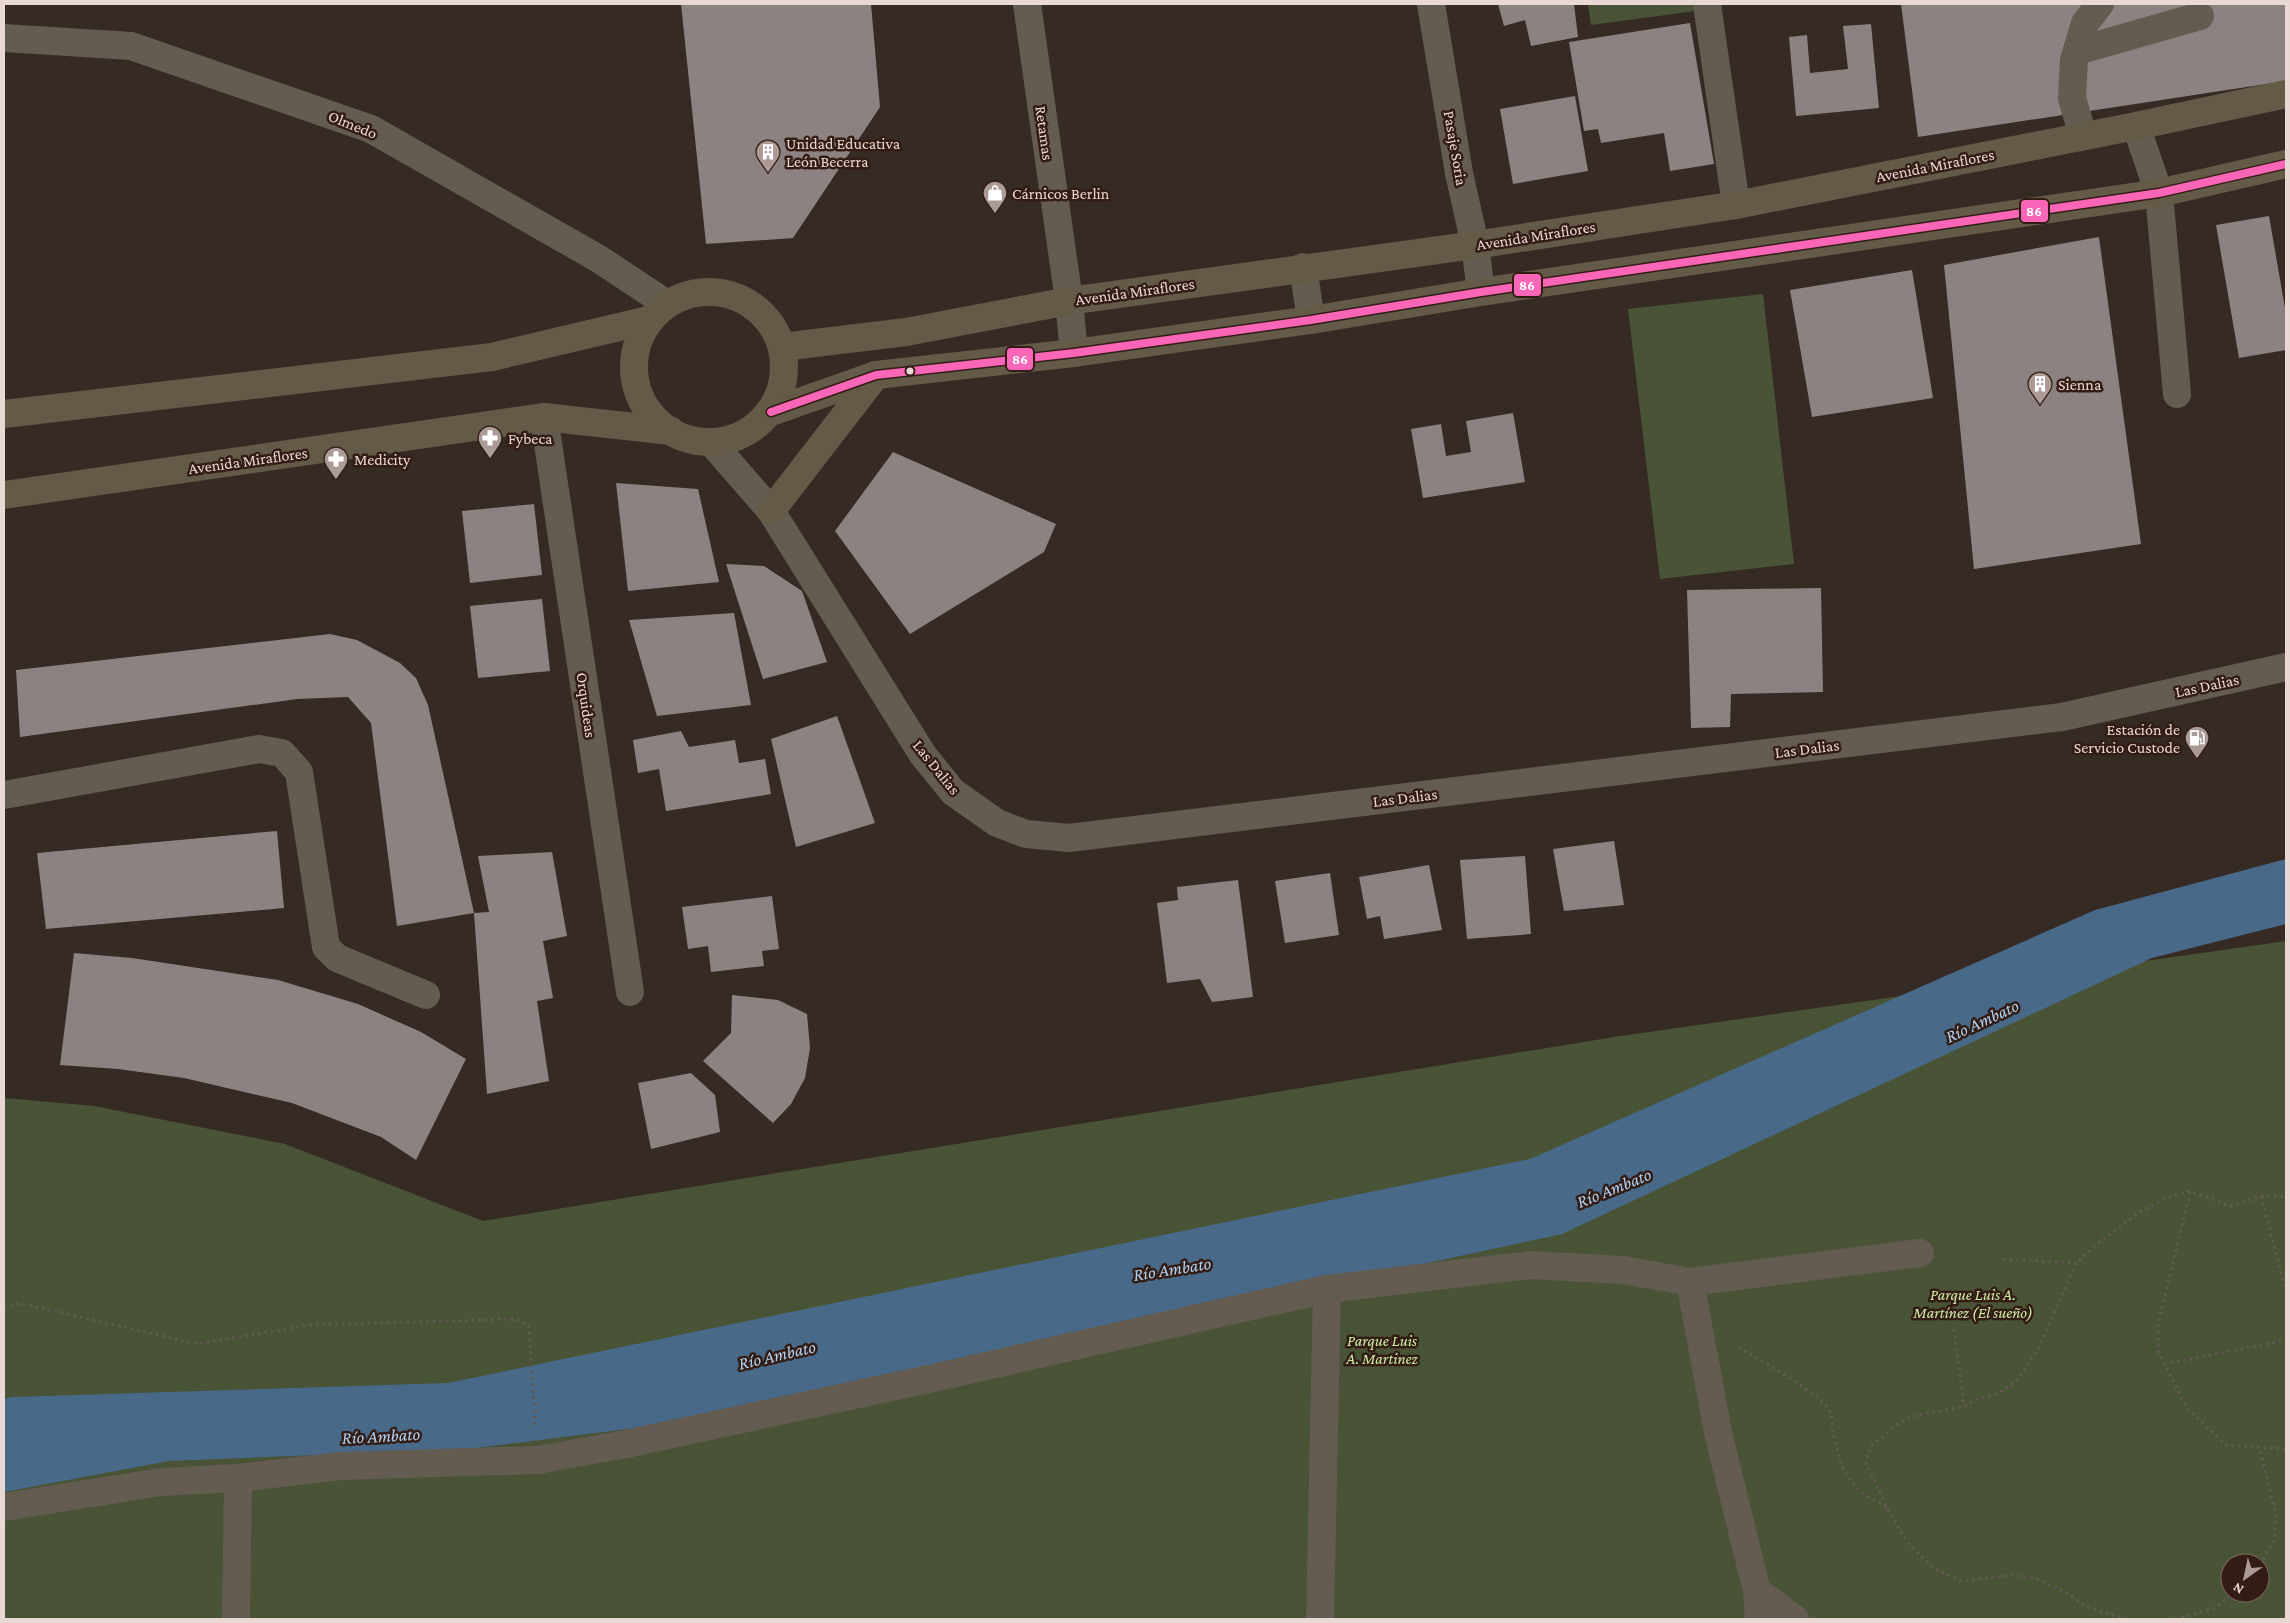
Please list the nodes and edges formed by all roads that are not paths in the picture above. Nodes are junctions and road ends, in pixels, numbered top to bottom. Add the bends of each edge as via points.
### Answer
1 (1027, 4) edge
2 (1431, 4) edge
3 (1707, 4) edge
4 (2100, 4) edge
5 (2200, 16) dead end
6 (4, 38) edge
7 (2077, 51) junction
8 (2286, 94) edge
9 (2136, 126) junction
10 (2083, 136) junction
11 (2286, 164) edge
12 (2159, 193) junction
13 (1736, 205) junction
14 (1475, 245) junction
15 (1303, 267) junction
16 (1481, 292) junction
17 (1069, 301) junction
18 (658, 312) junction
19 (1310, 320) junction
20 (782, 347) junction
21 (1074, 352) junction
22 (876, 375) junction
23 (2177, 394) dead end
24 (771, 412) junction
25 (4, 414) edge
26 (544, 417) junction
27 (670, 432) junction
28 (712, 443) junction
29 (4, 495) edge
30 (771, 511) junction
31 (2286, 668) edge
32 (4, 795) edge
33 (630, 992) dead end
34 (426, 995) dead end
35 (1920, 1254) dead end
36 (1690, 1282) junction
37 (1327, 1288) junction
38 (238, 1478) junction
39 (4, 1507) edge
40 (1757, 1591) junction
41 (236, 1619) edge
42 (1320, 1619) edge
43 (1759, 1619) edge
44 (1794, 1619) edge

1 - 17 street, Retamas
2 - 14 street, Pasaje Soria
3 - 13 street
4 - 7 street via 2085,23
5 - 7 street
6 - 18 street, Olmedo via 131,46 371,129 599,259
7 - 10 street via 2072,98
8 - 9 main road, Avenida Miraflores
9 - 10 main road, Avenida Miraflores
9 - 12 street
10 - 13 main road, Avenida Miraflores
11 - 12 main road
12 - 16 main road
12 - 23 street
13 - 14 main road, Avenida Miraflores
14 - 15 main road, Avenida Miraflores
14 - 16 street, Pasaje Soria
15 - 17 main road, Avenida Miraflores
15 - 19 street
16 - 19 main road
17 - 20 main road, Avenida Miraflores via 906,332
17 - 21 street, Retamas
18 - 20 main road via 688,294 712,292 735,296 756,308 772,325
18 - 25 main road via 492,357
18 - 27 main road via 634,361 635,382 642,402
19 - 21 main road
20 - 24 main road via 785,369 781,391
21 - 22 main road
22 - 24 main road
22 - 30 main road
24 - 28 main road via 755,428 735,438
26 - 27 main road, Avenida Miraflores
26 - 29 main road, Avenida Miraflores
26 - 33 street, Orquideas
27 - 28 main road via 690,440
28 - 30 street, Las Dalias
30 - 31 street, Las Dalias via 924,755 953,792 997,823 1026,834 1079,836 2062,717
32 - 34 street via 259,749 282,754 299,772 326,947 337,958
35 - 36 street
36 - 37 street via 1623,1270 1530,1265
36 - 40 street via 1720,1437
37 - 38 street via 626,1444 341,1466
37 - 42 street
38 - 39 street via 161,1482
38 - 41 street
40 - 43 street
40 - 44 street

